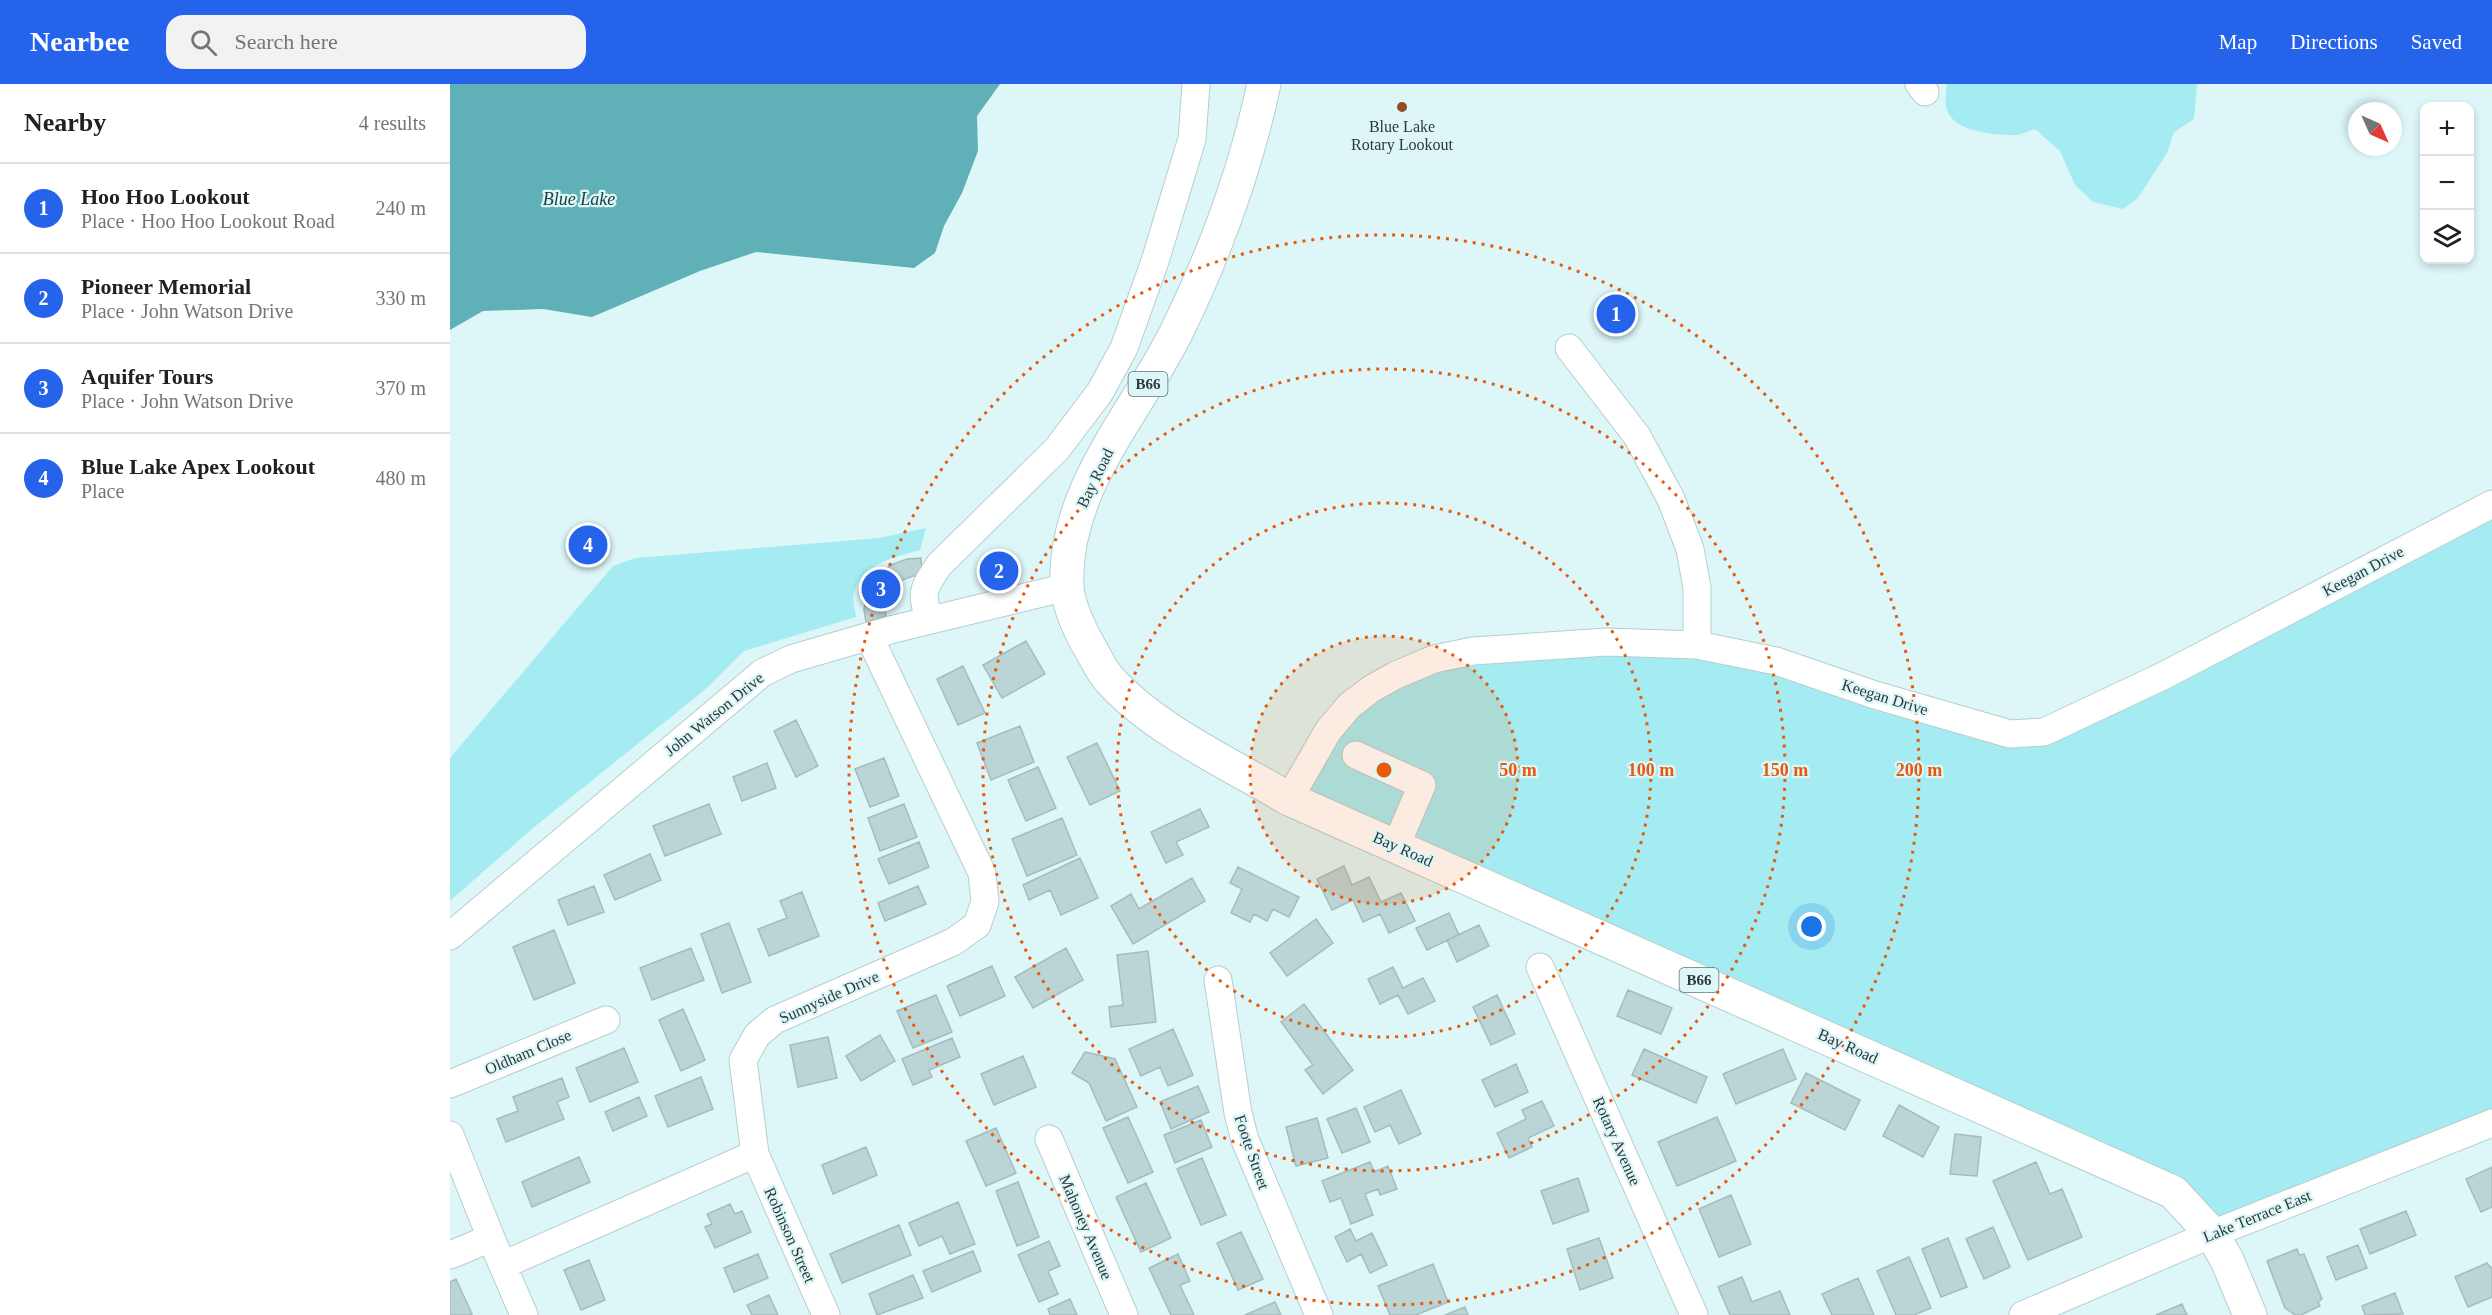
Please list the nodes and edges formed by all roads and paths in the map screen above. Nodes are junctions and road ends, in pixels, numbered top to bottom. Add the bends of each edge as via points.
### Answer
1 (1196, 84) edge
2 (1264, 84) edge
3 (1569, 348) dead end
4 (2492, 504) edge
5 (1066, 587) junction
6 (930, 619) junction
7 (869, 636) junction
8 (1697, 645) junction
9 (1356, 755) dead end
10 (1289, 799) junction
11 (1396, 846) junction
12 (450, 936) edge
13 (1540, 967) dead end
14 (1218, 980) dead end
15 (606, 1020) dead end
16 (450, 1084) edge
17 (2492, 1124) edge
18 (450, 1135) edge
19 (1049, 1139) dead end
20 (755, 1154) junction
21 (2212, 1234) junction
22 (490, 1238) junction
23 (450, 1255) edge
24 (503, 1265) junction
25 (524, 1315) edge
26 (826, 1315) edge
27 (1124, 1315) edge
28 (1319, 1315) edge
29 (1694, 1315) edge
30 (2024, 1315) edge
31 (2250, 1315) edge

1 - 6 street via 1189,150 1124,348 1100,392 1057,449 939,566 924,587 923,603
2 - 5 main road, Bay Road / B66 via 1236,184 1182,319 1152,378 1118,431 1076,517
3 - 8 street via 1637,436 1671,499 1690,549 1697,588
4 - 8 street, Keegan Drive via 2163,676 2044,732 2010,734 1776,661
5 - 6 street, John Watson Drive
5 - 10 main road, Bay Road / B66 via 1082,634 1108,678 1142,710
6 - 7 street, John Watson Drive
7 - 12 street, John Watson Drive via 791,659 762,673
7 - 20 street, Sunnyside Drive via 982,873 985,902 977,925 953,942 775,1020 757,1035 743,1060
8 - 10 street, Keegan Drive via 1607,642 1473,651 1434,659 1371,689 1349,706 1328,731
9 - 11 street via 1422,785
10 - 11 main road, Bay Road / B66
11 - 21 main road, Bay Road / B66 via 2173,1192
13 - 29 street, Rotary Avenue
14 - 28 street, Foote Street via 1245,1140
15 - 16 street, Oldham Close
17 - 21 street, Lake Terrace East
18 - 22 street
19 - 27 street, Mahoney Avenue
20 - 24 street
20 - 26 street, Robinson Street
21 - 30 street, Lake Terrace East
21 - 31 main road, Bay Road / B66
22 - 23 street
22 - 24 street
24 - 25 street

